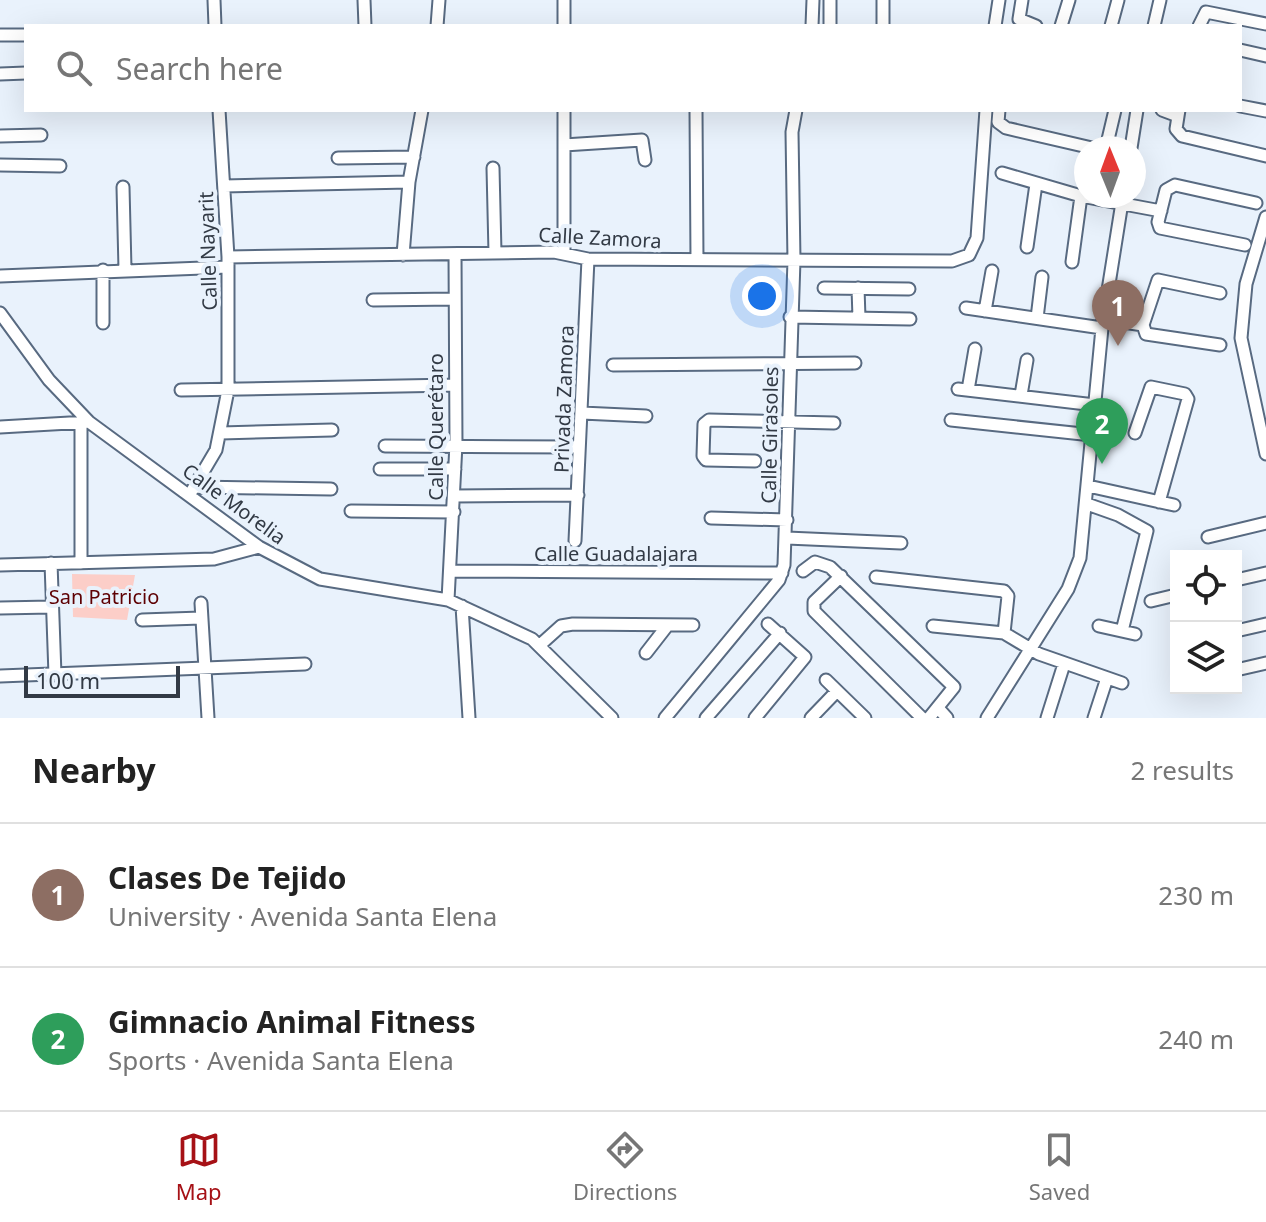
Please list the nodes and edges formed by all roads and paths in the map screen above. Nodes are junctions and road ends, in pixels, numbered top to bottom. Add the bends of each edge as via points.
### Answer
1 (214, 0) edge
2 (364, 0) edge
3 (439, 0) edge
4 (564, 0) edge
5 (813, 0) edge
6 (830, 0) edge
7 (883, 0) edge
8 (999, 0) edge
9 (1022, 0) edge
10 (1069, 0) edge
11 (1118, 0) edge
12 (1160, 0) edge
13 (215, 24) edge
14 (365, 24) edge
15 (437, 24) edge
16 (564, 24) edge
17 (812, 24) edge
18 (830, 24) edge
19 (883, 24) edge
20 (995, 24) edge
21 (1031, 24) edge
22 (1062, 24) edge
23 (1112, 24) edge
24 (1154, 24) edge
25 (1200, 24) edge
26 (1266, 24) edge
27 (0, 35) edge
28 (24, 35) edge
29 (1242, 50) edge
30 (1266, 56) edge
31 (24, 73) edge
32 (0, 74) edge
33 (1242, 106) edge
34 (1266, 111) edge
35 (219, 112) edge
36 (422, 112) edge
37 (564, 112) edge
38 (696, 112) edge
39 (796, 112) edge
40 (986, 112) edge
41 (999, 112) edge
42 (1115, 112) edge
43 (1137, 112) edge
44 (1178, 113) edge
45 (41, 135) dead end
46 (0, 136) edge
47 (1109, 136) edge
48 (1133, 136) edge
49 (1074, 144) edge
50 (564, 145) junction
51 (1266, 156) edge
52 (414, 157) junction
53 (338, 158) dead end
54 (645, 160) dead end
55 (0, 165) edge
56 (60, 166) dead end
57 (493, 168) dead end
58 (1002, 173) dead end
59 (409, 182) junction
60 (1036, 184) junction
61 (224, 186) junction
62 (123, 187) dead end
63 (1074, 194) edge
64 (1256, 203) dead end
65 (1146, 207) edge
66 (1079, 208) edge
67 (1121, 208) edge
68 (1161, 211) junction
69 (1266, 217) edge
70 (1245, 245) dead end
71 (1027, 247) dead end
72 (495, 253) junction
73 (564, 253) junction
74 (455, 254) junction
75 (403, 255) junction
76 (588, 259) junction
77 (697, 259) junction
78 (794, 260) junction
79 (228, 262) junction
80 (1072, 262) dead end
81 (125, 269) junction
82 (103, 270) junction
83 (992, 271) dead end
84 (0, 276) edge
85 (1042, 277) dead end
86 (824, 288) dead end
87 (858, 288) junction
88 (909, 289) dead end
89 (1220, 293) dead end
90 (455, 299) junction
91 (373, 300) dead end
92 (966, 308) dead end
93 (985, 311) junction
94 (0, 313) edge
95 (790, 317) junction
96 (859, 318) junction
97 (1037, 318) junction
98 (910, 319) dead end
99 (103, 323) dead end
100 (1103, 324) junction
101 (1143, 325) junction
102 (1220, 345) dead end
103 (975, 349) dead end
104 (1027, 360) dead end
105 (789, 363) junction
106 (855, 363) dead end
107 (613, 365) dead end
108 (454, 385) junction
109 (181, 390) dead end
110 (228, 390) junction
111 (1021, 395) junction
112 (1260, 398) edge
113 (1095, 405) junction
114 (582, 413) junction
115 (646, 416) dead end
116 (951, 420) dead end
117 (85, 422) junction
118 (834, 423) dead end
119 (786, 424) junction
120 (0, 427) edge
121 (332, 430) dead end
122 (221, 433) junction
123 (1135, 433) dead end
124 (1092, 435) junction
125 (456, 444) junction
126 (385, 446) dead end
127 (578, 447) junction
128 (1266, 453) edge
129 (755, 461) dead end
130 (380, 469) dead end
131 (455, 469) junction
132 (1088, 486) junction
133 (331, 489) dead end
134 (192, 491) junction
135 (578, 495) junction
136 (454, 496) junction
137 (1159, 502) junction
138 (1087, 504) junction
139 (1174, 505) dead end
140 (351, 511) dead end
141 (454, 512) junction
142 (711, 518) dead end
143 (787, 520) junction
144 (1266, 523) edge
145 (1208, 537) dead end
146 (787, 538) junction
147 (575, 541) dead end
148 (901, 543) dead end
149 (259, 547) junction
150 (51, 563) junction
151 (81, 563) junction
152 (0, 565) edge
153 (450, 571) junction
154 (803, 571) dead end
155 (782, 573) junction
156 (1266, 573) edge
157 (841, 576) junction
158 (876, 577) dead end
159 (1242, 579) edge
160 (1170, 596) edge
161 (448, 600) junction
162 (1151, 601) dead end
163 (201, 603) dead end
164 (462, 606) junction
165 (51, 607) junction
166 (0, 608) edge
167 (201, 618) junction
168 (142, 620) dead end
169 (768, 624) dead end
170 (1266, 624) edge
171 (693, 625) dead end
172 (667, 626) junction
173 (933, 626) dead end
174 (1099, 626) dead end
175 (1242, 630) edge
176 (1122, 631) junction
177 (780, 633) junction
178 (1004, 633) junction
179 (1135, 634) dead end
180 (541, 644) junction
181 (1031, 649) junction
182 (646, 653) dead end
183 (1266, 663) edge
184 (305, 664) dead end
185 (1064, 664) junction
186 (1242, 669) edge
187 (204, 671) junction
188 (55, 675) junction
189 (0, 676) edge
190 (1107, 678) junction
191 (826, 680) dead end
192 (1122, 683) dead end
193 (837, 691) junction
194 (934, 713) edge
195 (208, 718) edge
196 (469, 718) edge
197 (612, 718) edge
198 (665, 718) edge
199 (706, 718) edge
200 (755, 718) edge
201 (811, 718) edge
202 (865, 718) edge
203 (922, 718) edge
204 (947, 718) edge
205 (987, 718) edge
206 (1047, 718) edge
207 (1094, 718) edge

1 - 13 street
2 - 14 street
3 - 15 street
4 - 16 street
5 - 17 street
6 - 18 street
7 - 19 street
8 - 20 street
9 - 21 street via 1019,19
10 - 22 street
11 - 23 street
12 - 24 street
25 - 26 street via 1206,12
27 - 28 street
29 - 30 street
31 - 32 street
33 - 34 street
35 - 61 street, Calle Nayarit
36 - 52 street
37 - 50 street
38 - 77 street
39 - 78 street, Calle Girasoles
40 - 78 street, Calle Zamora via 977,238 969,255 941,262
41 - 49 street via 998,122 1006,128
42 - 47 street
43 - 48 street
44 - 51 street via 1176,129 1182,136
45 - 46 street
50 - 54 street via 642,140
50 - 73 street
52 - 53 street
52 - 59 street
55 - 56 street
57 - 72 street
58 - 60 street
59 - 61 street
59 - 75 street
60 - 63 street
60 - 71 street
61 - 79 street, Calle Nayarit
62 - 81 street
64 - 68 street via 1169,185
65 - 68 street
66 - 80 street
67 - 100 street
68 - 70 street via 1162,229
69 - 112 street via 1246,284 1241,338
72 - 73 street, Calle Zamora
72 - 74 street, Calle Zamora
73 - 76 street, Calle Zamora
74 - 75 street, Calle Zamora
74 - 90 street, Calle Querétaro
75 - 79 street, Calle Zamora
76 - 77 street, Calle Zamora
76 - 114 street, Privada Zamora
77 - 78 street, Calle Zamora
78 - 95 street, Calle Girasoles
79 - 81 street, Calle Zamora
79 - 110 street, Calle Nayarit
81 - 82 street, Calle Zamora
82 - 84 street, Calle Zamora
82 - 99 street
83 - 93 street
85 - 97 street
86 - 87 street
87 - 88 street
87 - 96 street
89 - 101 street via 1158,280
90 - 91 street
90 - 108 street, Calle Querétaro
92 - 93 street
93 - 97 street
94 - 117 street, Calle Morelia
95 - 96 street
95 - 105 street, Calle Girasoles
96 - 98 street
97 - 100 street
100 - 101 street
100 - 113 street
101 - 102 street via 1146,334
103 - 111 street via 963,390
104 - 111 street
105 - 106 street
105 - 107 street
105 - 119 street, Calle Girasoles
108 - 110 street
108 - 125 street, Calle Querétaro
109 - 110 street
110 - 122 street, Calle Nayarit
111 - 113 street
112 - 128 street
113 - 124 street
114 - 115 street
114 - 127 street, Privada Zamora
116 - 124 street
117 - 120 street
117 - 134 street, Calle Morelia
117 - 151 street
118 - 119 street
119 - 129 street via 704,424 706,460
119 - 143 street, Calle Girasoles
121 - 122 street
122 - 134 street, Calle Nayarit
123 - 137 street via 1151,387 1187,396
124 - 132 street
125 - 126 street
125 - 127 street
125 - 131 street, Calle Querétaro
127 - 135 street, Privada Zamora
130 - 131 street
131 - 136 street, Calle Querétaro
132 - 137 street
132 - 138 street
133 - 134 street
134 - 149 street, Calle Morelia
135 - 136 street
135 - 147 street, Privada Zamora
136 - 141 street, Calle Querétaro
137 - 139 street
138 - 176 street via 1148,534
138 - 181 street via 1076,573
140 - 141 street
141 - 153 street, Calle Querétaro
142 - 143 street
143 - 146 street, Calle Girasoles
144 - 145 street
146 - 148 street
146 - 155 street, Calle Girasoles
149 - 151 street via 214,559
149 - 161 street, Calle Morelia via 320,579
150 - 151 street
150 - 152 street
150 - 165 street
153 - 155 street, Calle Guadalajara
153 - 161 street, Calle Querétaro
154 - 157 street via 815,562
155 - 198 street
156 - 159 street
157 - 194 street via 954,687
157 - 203 street via 814,602 814,611
158 - 178 street via 1002,590 1008,596
160 - 162 street
161 - 164 street, Calle Morelia
163 - 167 street
164 - 180 street, Calle Morelia
164 - 196 street
165 - 166 street
165 - 188 street
167 - 168 street
167 - 187 street
169 - 177 street
170 - 175 street
171 - 172 street
172 - 180 street via 567,624
172 - 182 street
173 - 178 street
174 - 176 street
176 - 179 street
177 - 199 street
177 - 200 street via 805,660
178 - 181 street
180 - 197 street, Calle Morelia
181 - 185 street
181 - 205 street
183 - 186 street
184 - 187 street
185 - 190 street
185 - 206 street
187 - 188 street
187 - 195 street
188 - 189 street
190 - 192 street
190 - 207 street
191 - 193 street
193 - 201 street
193 - 202 street
194 - 204 street

